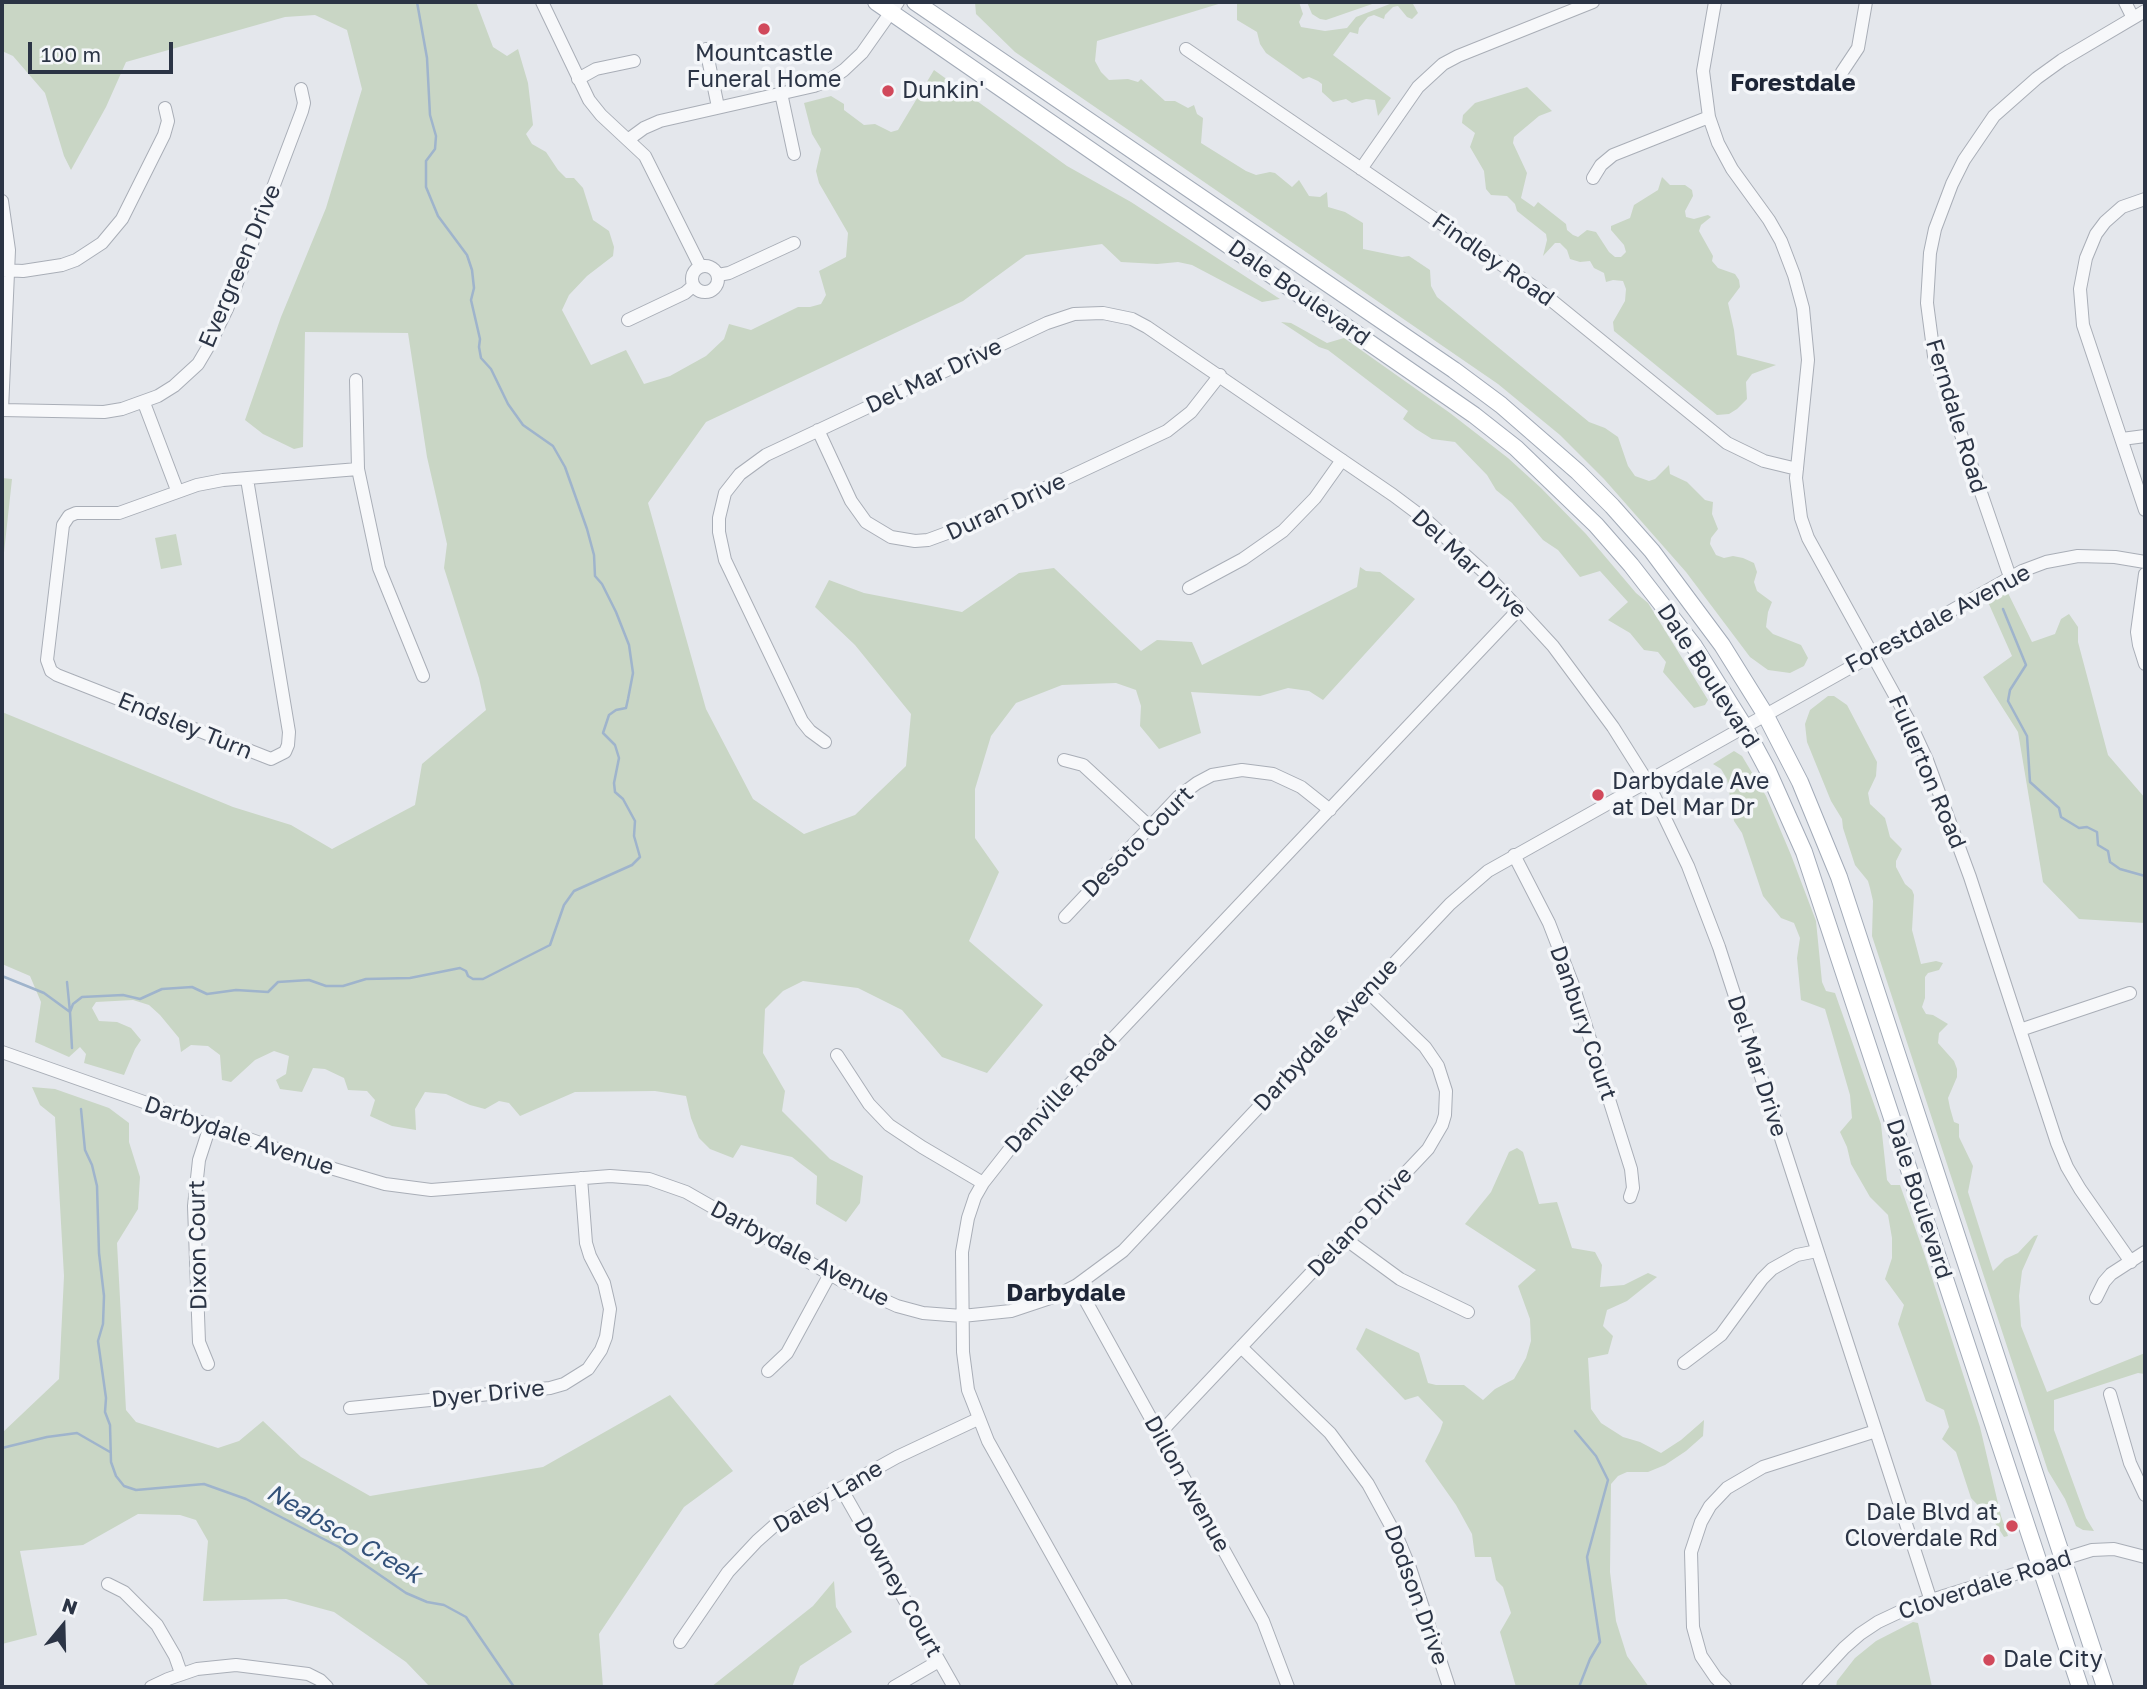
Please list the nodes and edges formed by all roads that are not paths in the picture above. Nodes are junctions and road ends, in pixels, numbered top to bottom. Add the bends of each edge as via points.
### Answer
1 (542, 2) edge
2 (876, 2) edge
3 (915, 2) edge
4 (1593, 2) edge
5 (1711, 2) edge
6 (1866, 2) edge
7 (2125, 2) edge
8 (895, 7) edge
9 (2145, 11) edge
10 (2133, 18) junction
11 (706, 49) dead end
12 (1186, 49) dead end
13 (635, 61) dead end
14 (1842, 72) dead end
15 (578, 79) junction
16 (301, 89) dead end
17 (781, 93) junction
18 (719, 107) junction
19 (165, 108) dead end
20 (1709, 117) junction
21 (629, 139) junction
22 (794, 153) dead end
23 (1362, 169) junction
24 (1592, 178) dead end
25 (2145, 199) edge
26 (2, 201) edge
27 (794, 243) dead end
28 (700, 266) junction
29 (5, 270) edge
30 (718, 275) junction
31 (693, 286) junction
32 (628, 320) dead end
33 (1220, 375) junction
34 (356, 380) dead end
35 (144, 403) junction
36 (2, 410) edge
37 (818, 430) junction
38 (2145, 436) edge
39 (2122, 439) junction
40 (1342, 460) junction
41 (358, 469) junction
42 (1797, 469) junction
43 (247, 478) junction
44 (177, 490) junction
45 (2145, 510) edge
46 (2145, 562) edge
47 (2145, 574) edge
48 (2010, 577) junction
49 (1189, 588) dead end
50 (1519, 609) junction
51 (1872, 654) junction
52 (2145, 664) edge
53 (423, 676) dead end
54 (1765, 714) junction
55 (1744, 726) junction
56 (825, 742) dead end
57 (1064, 760) dead end
58 (1647, 781) junction
59 (1330, 810) junction
60 (1150, 827) junction
61 (1514, 855) junction
62 (1065, 917) dead end
63 (1367, 991) junction
64 (2130, 993) dead end
65 (2020, 1030) junction
66 (2, 1052) edge
67 (837, 1055) dead end
68 (210, 1125) junction
69 (581, 1178) junction
70 (983, 1183) junction
71 (1630, 1197) dead end
72 (1344, 1238) junction
73 (1817, 1251) junction
74 (2145, 1252) edge
75 (2130, 1262) junction
76 (831, 1274) junction
77 (1077, 1285) junction
78 (2096, 1298) dead end
79 (1468, 1312) dead end
80 (962, 1316) junction
81 (1241, 1348) junction
82 (1684, 1363) dead end
83 (208, 1364) dead end
84 (768, 1371) dead end
85 (2110, 1394) dead end
86 (350, 1408) dead end
87 (978, 1419) junction
88 (1877, 1431) junction
89 (1159, 1434) junction
90 (841, 1488) junction
91 (2145, 1495) edge
92 (2145, 1557) edge
93 (2063, 1558) junction
94 (2040, 1565) junction
95 (108, 1584) dead end
96 (1931, 1601) junction
97 (680, 1642) dead end
98 (939, 1661) junction
99 (181, 1673) junction
100 (151, 1687) edge
101 (327, 1687) edge
102 (894, 1687) edge
103 (954, 1687) edge
104 (1126, 1687) edge
105 (1288, 1687) edge
106 (1449, 1687) edge
107 (1725, 1687) edge
108 (1808, 1687) edge
109 (2080, 1687) edge
110 (2105, 1687) edge

1 - 15 street
2 - 8 main road, Dale Boulevard
3 - 54 main road, Dale Boulevard via 1511,413 1578,472 1652,551 1722,645
4 - 23 street via 1443,64 1418,87
5 - 20 street, Fullerton Road via 1703,71
6 - 14 street via 1858,48
7 - 10 street
8 - 17 street via 844,70 814,86
8 - 55 main road, Dale Boulevard via 1431,384 1516,449 1631,565 1694,646
9 - 10 street, Ferndale Road
10 - 48 street, Ferndale Road via 2062,60 1994,116 1964,160 1935,229 1927,303 1934,356
11 - 18 street
12 - 23 street, Findley Road
13 - 15 street via 596,69
15 - 21 street via 594,107
16 - 35 street, Evergreen Drive via 302,111 211,342 188,375
17 - 18 street
17 - 22 street
18 - 21 street via 660,121
19 - 29 street via 164,135 122,219 107,238 90,253 62,265
20 - 24 street via 1608,158
20 - 42 street, Fullerton Road via 1732,169 1781,241 1800,295 1808,360
21 - 28 street via 651,165
23 - 42 street, Findley Road via 1561,307 1727,443 1755,458
25 - 39 street via 2122,207 2096,234 2080,289 2084,325
26 - 29 street via 8,237
27 - 30 street
28 - 30 street via 710,267
28 - 31 street via 691,275
29 - 36 street
30 - 31 street via 711,291
31 - 32 street
33 - 37 street, Del Mar Drive via 1132,320 1103,313 1074,314 1034,328
33 - 37 street, Duran Drive via 1191,412 1167,431 928,540 891,537 866,522 850,501
33 - 40 street, Del Mar Drive
34 - 41 street
35 - 36 street, Evergreen Drive via 104,412
35 - 44 street
37 - 56 street, Del Mar Drive via 766,455 740,474 725,494 719,532 725,560 803,721
38 - 39 street
39 - 45 street
40 - 49 street via 1315,498 1283,531
40 - 50 street, Del Mar Drive via 1425,519
41 - 43 street
41 - 53 street via 379,568
42 - 51 street, Fullerton Road via 1798,505 1808,538
43 - 44 street
43 - 44 street, Endsley Turn via 289,732 287,749 274,758 57,675 47,660 62,530 69,516 119,513
46 - 48 street, Forestdale Avenue via 2078,556 2046,562
47 - 52 street via 2137,632
48 - 51 street, Forestdale Avenue
50 - 58 street, Del Mar Drive via 1553,646
50 - 59 street, Danville Road
51 - 54 street, Forestdale Avenue
51 - 65 street, Fullerton Road via 1931,770
54 - 55 street, Forestdale Avenue
54 - 93 main road, Dale Boulevard via 1800,782 1839,877
55 - 58 street, Darbydale Avenue
55 - 94 main road, Dale Boulevard via 1804,852
57 - 60 street via 1083,765
58 - 61 street, Darbydale Avenue
58 - 73 street, Del Mar Drive via 1707,912
59 - 60 street, Desoto Court via 1287,780 1257,771 1230,771 1188,788
59 - 70 street, Danville Road via 1016,1141
60 - 62 street, Desoto Court
61 - 63 street, Darbydale Avenue via 1468,887
61 - 71 street, Danbury Court via 1549,923 1573,985 1631,1169
63 - 72 street, Delano Drive via 1432,1054 1447,1102 1442,1125 1428,1149
63 - 77 street, Darbydale Avenue via 1123,1251
64 - 65 street
65 - 75 street, Fullerton Road via 2067,1167
66 - 68 street, Darbydale Avenue
67 - 70 street via 869,1104 889,1125
68 - 69 street, Darbydale Avenue via 353,1175 404,1187 462,1189
68 - 83 street, Dixon Court via 199,1160 194,1206 199,1342
69 - 76 street, Darbydale Avenue via 628,1177 668,1184
69 - 86 street, Dyer Drive via 586,1243 610,1309 606,1337 588,1369 550,1388
70 - 80 street, Danville Road via 964,1237
72 - 79 street via 1399,1279
72 - 81 street, Delano Drive
73 - 82 street via 1797,1255 1772,1269 1721,1335
73 - 88 street, Del Mar Drive
74 - 75 street
75 - 78 street via 2111,1274
76 - 80 street, Darbydale Avenue via 897,1306
76 - 84 street via 787,1353
77 - 80 street, Darbydale Avenue via 1011,1311
77 - 89 street, Dillon Avenue
80 - 87 street, Danville Road via 965,1371
81 - 89 street, Delano Drive
81 - 106 street, Dodson Drive via 1330,1433 1368,1484 1406,1558
85 - 91 street via 2130,1463
87 - 90 street, Daley Lane
87 - 104 street, Danville Road
88 - 96 street, Del Mar Drive
88 - 107 street via 1763,1468 1727,1488 1700,1522 1691,1552 1693,1627 1701,1656
89 - 105 street, Dillon Avenue via 1263,1620
90 - 97 street, Daley Lane via 775,1525 757,1541 728,1572
90 - 98 street, Downey Court
92 - 93 street, Cloverdale Road via 2101,1549
93 - 94 street, Cloverdale Road
93 - 110 main road, Dale Boulevard
94 - 96 street, Cloverdale Road
94 - 109 main road, Dale Boulevard
95 - 99 street via 124,1592 157,1625
96 - 108 street, Cloverdale Road via 1897,1612 1860,1634
98 - 102 street
98 - 103 street, Downey Court
99 - 100 street
99 - 101 street via 214,1666 266,1667 308,1674

